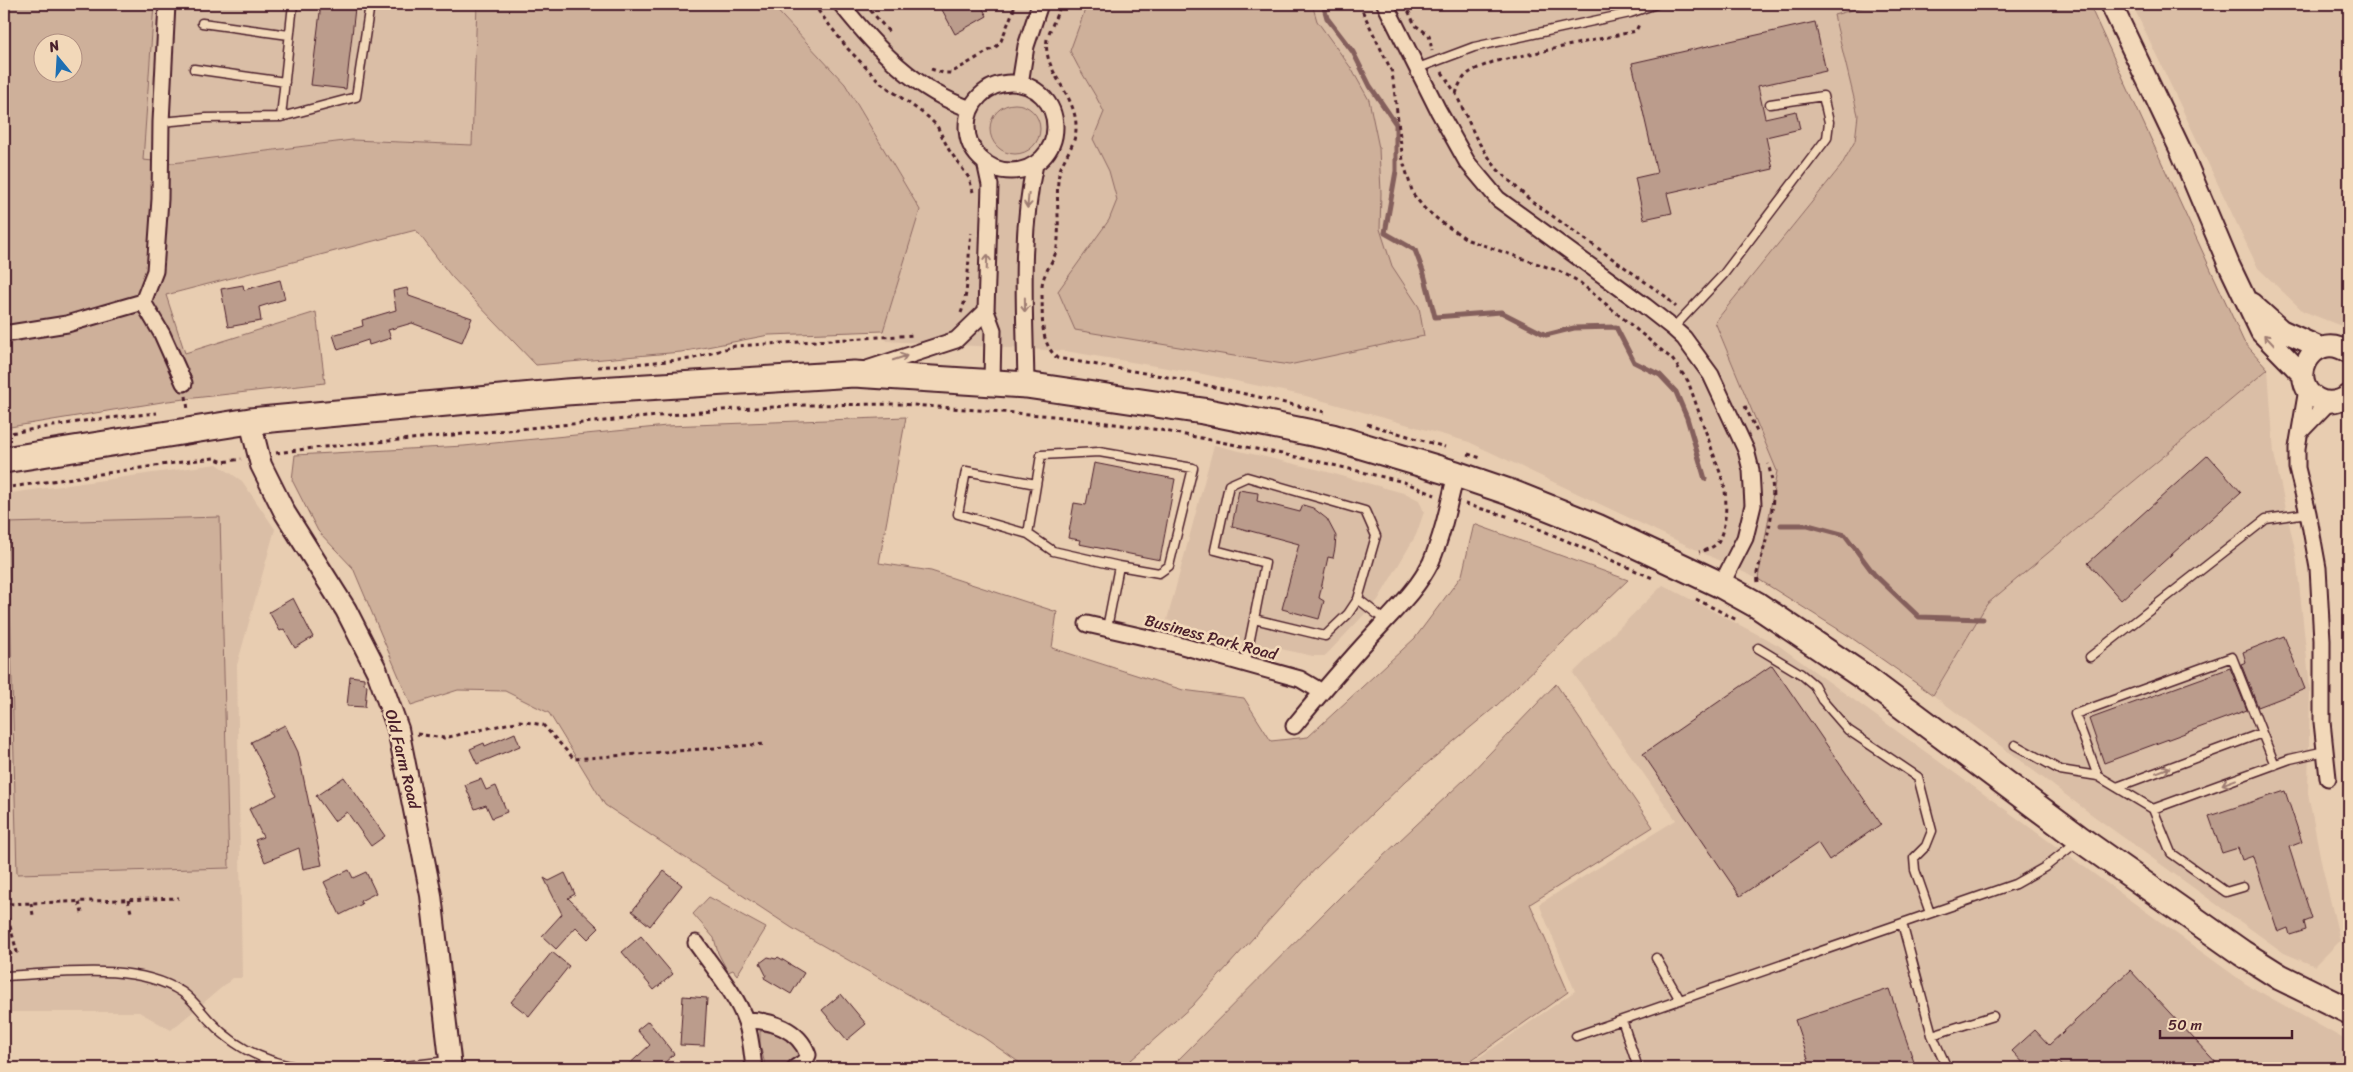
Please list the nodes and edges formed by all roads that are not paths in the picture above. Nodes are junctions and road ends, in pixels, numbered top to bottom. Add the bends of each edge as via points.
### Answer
1 (167, 4) edge
2 (293, 4) edge
3 (370, 4) edge
4 (841, 4) edge
5 (1040, 4) edge
6 (1385, 4) edge
7 (1656, 4) edge
8 (2111, 4) edge
9 (202, 23) dead end
10 (289, 34) junction
11 (1418, 68) junction
12 (194, 69) dead end
13 (285, 82) junction
14 (1020, 84) junction
15 (1770, 104) dead end
16 (972, 109) junction
17 (281, 117) junction
18 (161, 122) junction
19 (985, 162) junction
20 (1035, 164) junction
21 (2244, 296) junction
22 (143, 302) junction
23 (986, 311) junction
24 (1673, 328) junction
25 (4, 334) edge
26 (2321, 348) junction
27 (2349, 353) edge
28 (854, 374) junction
29 (184, 382) road end
30 (992, 382) junction
31 (2305, 382) junction
32 (1026, 385) junction
33 (2349, 395) edge
34 (2329, 402) junction
35 (250, 422) junction
36 (2301, 431) junction
37 (4, 460) edge
38 (1462, 464) junction
39 (1036, 484) junction
40 (2308, 513) junction
41 (1028, 534) junction
42 (1119, 566) junction
43 (1725, 577) junction
44 (1358, 599) junction
45 (1254, 619) junction
46 (1386, 622) junction
47 (1087, 624) dead end
48 (1106, 628) junction
49 (1758, 648) dead end
50 (2090, 658) dead end
51 (1245, 664) junction
52 (1322, 692) junction
53 (1294, 726) dead end
54 (2262, 733) junction
55 (2015, 745) dead end
56 (2325, 751) junction
57 (2275, 765) junction
58 (2098, 776) junction
59 (2328, 778) dead end
60 (2117, 787) junction
61 (2154, 809) junction
62 (2080, 839) junction
63 (2243, 887) dead end
64 (1930, 913) junction
65 (1902, 923) junction
66 (696, 943) dead end
67 (1656, 958) dead end
68 (4, 976) edge
69 (1680, 1000) junction
70 (2349, 1011) edge
71 (1993, 1016) dead end
72 (746, 1020) junction
73 (1622, 1020) junction
74 (1932, 1035) junction
75 (1576, 1036) dead end
76 (451, 1064) edge
77 (300, 1068) edge
78 (388, 1068) edge
79 (754, 1068) edge
80 (795, 1068) edge
81 (1638, 1068) edge
82 (1946, 1068) edge

1 - 18 street
2 - 10 lane
3 - 17 lane via 356,98
4 - 16 street via 897,66 941,95
5 - 14 street via 1026,46
6 - 11 street
7 - 11 lane via 1645,10 1474,47
8 - 21 street via 2181,151
9 - 10 lane
10 - 13 lane
11 - 24 street via 1468,162 1498,199
12 - 13 lane
13 - 17 lane
14 - 16 street via 991,88 983,93
14 - 20 street via 1037,91 1044,98 1055,124 1053,142
15 - 24 lane via 1823,96 1829,122 1827,138 1723,275
16 - 19 street via 968,123 969,138
17 - 18 lane
18 - 22 street via 155,271
19 - 20 street via 1010,171
23 -> 19 street via 990,185
20 -> 32 street via 1028,197 1024,264
21 - 26 street via 2281,330
31 -> 21 street via 2261,332
22 - 25 street via 66,324
22 - 29 street
28 -> 23 street via 956,340
23 - 30 street via 993,330
24 - 43 street via 1711,375 1746,450 1751,470 1753,505 1745,538
26 - 27 street via 2333,346
26 - 31 street via 2308,358
28 - 30 main road
28 - 35 main road via 566,392
30 - 32 main road
31 - 34 street via 2321,400
31 - 36 street
32 - 38 main road via 1203,411
33 - 34 street
34 - 36 street
35 - 37 main road
35 - 76 street, Old Farm Road via 258,456 285,513 346,610 378,670 399,732 431,895
36 - 40 street via 2297,468
38 - 43 main road via 1597,527
38 - 46 street via 1431,562 1400,609
39 - 41 lane
39 - 41 lane via 966,471 958,514
39 - 42 lane via 1041,454 1099,452 1193,468 1169,566 1159,573
40 - 50 lane via 2266,519
40 - 56 street via 2318,568
41 - 42 lane via 1053,551
42 - 48 lane
43 - 62 main road via 1757,605 1861,675
44 - 45 lane via 1348,614 1325,636
44 - 45 lane via 1376,536 1365,510 1247,477 1229,485 1216,550 1265,563
44 - 46 lane
45 - 51 lane
46 - 52 street
47 - 48 street, Business Park Road
48 - 51 street, Business Park Road
49 - 64 lane via 1814,685 1822,700 1848,730 1918,777 1932,831 1926,846 1914,858
51 - 52 street, Business Park Road via 1300,680
52 - 53 street
54 - 57 lane
54 - 58 lane via 2232,657 2075,714
60 -> 54 lane
55 - 58 lane via 2060,770
56 - 57 lane
56 - 59 street
57 -> 61 lane
58 - 60 lane
60 - 61 lane
61 - 63 lane via 2171,853 2226,892
62 - 64 lane via 2045,867 2015,884
62 - 70 main road via 2250,958 2280,977
64 - 65 lane
65 - 69 lane
65 - 74 lane
66 - 72 street
67 - 69 lane
68 - 77 lane via 120,972 149,978 184,993 235,1044 261,1058
69 - 73 lane
71 - 74 lane
72 - 79 street
72 - 80 street via 762,1020 786,1028 799,1040 808,1055
73 - 75 lane
73 - 81 lane
74 - 82 lane
76 - 78 lane

